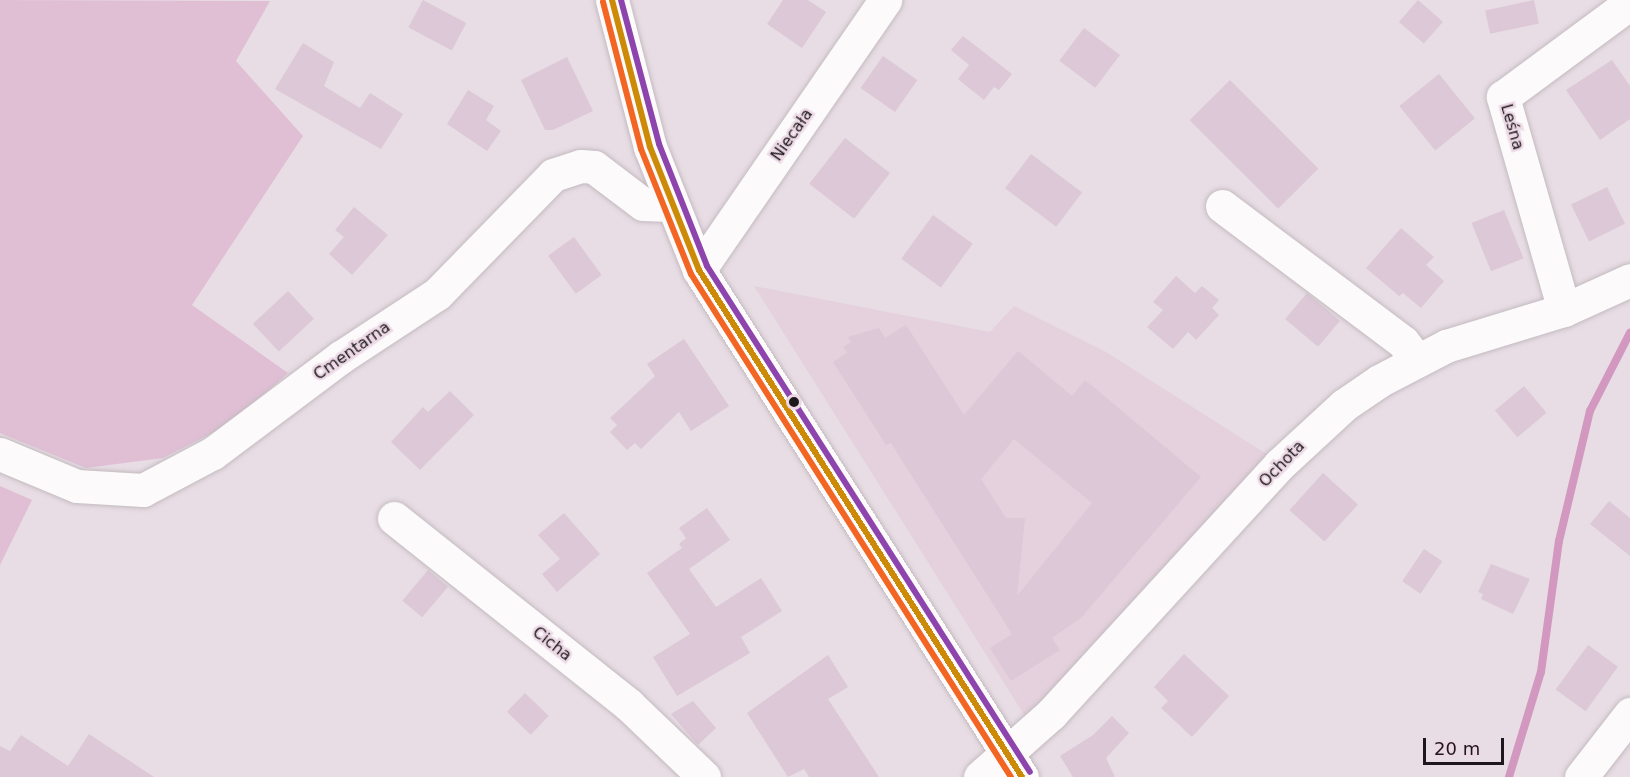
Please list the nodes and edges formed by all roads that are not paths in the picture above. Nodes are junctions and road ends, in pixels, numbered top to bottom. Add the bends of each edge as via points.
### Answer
1 (612, 0) edge
2 (885, 0) edge
3 (1630, 3) edge
4 (670, 205) junction
5 (1222, 206) dead end
6 (699, 270) junction
7 (1630, 280) edge
8 (1564, 310) junction
9 (1417, 360) junction
10 (0, 454) edge
11 (394, 518) dead end
12 (1630, 714) edge
13 (1015, 765) edge
14 (704, 777) edge
15 (980, 777) edge
16 (1581, 777) edge

1 - 4 street via 637,104
2 - 6 street, Niecała
3 - 8 street, Leśna via 1503,97
4 - 6 street
4 - 10 street, Cmentarna via 643,204 594,167 573,167 553,175 437,294 341,357 213,453 143,490 77,486
5 - 9 street via 1403,342
6 - 13 street
7 - 8 street, Ochota
8 - 9 street, Ochota via 1455,343
9 - 13 street, Ochota via 1379,381 1317,428 1051,714
11 - 14 street, Cicha via 629,705
12 - 16 street
13 - 15 street, Ochota

